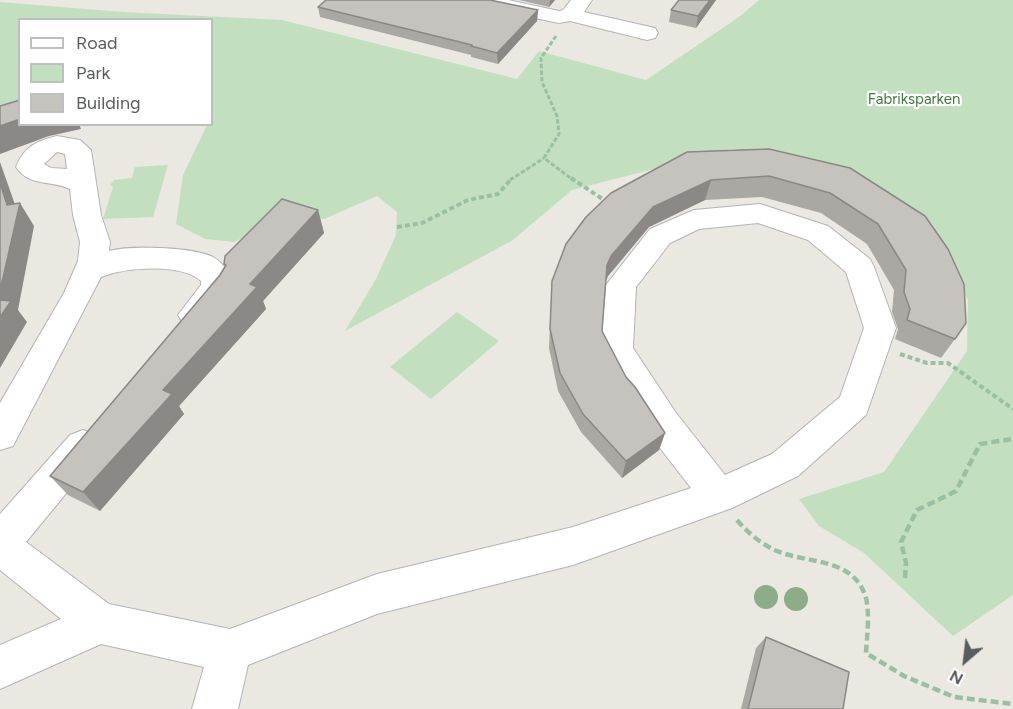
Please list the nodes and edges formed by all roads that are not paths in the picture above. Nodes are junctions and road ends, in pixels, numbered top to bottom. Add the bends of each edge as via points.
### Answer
1 (477, 0) edge
2 (570, 11) edge
3 (646, 33) dead end
4 (82, 184) dead end
5 (89, 270) junction
6 (172, 340) edge
7 (105, 419) edge
8 (0, 435) edge
9 (719, 496) junction
10 (0, 544) edge
11 (100, 623) junction
12 (230, 651) junction
13 (0, 667) edge
14 (215, 709) edge

1 - 2 street
2 - 3 street
4 - 5 street via 95,242
5 - 6 street via 114,260 148,258 203,265 216,278 217,288
5 - 8 street
7 - 10 street
9 - 9 street via 785,465 854,405 880,328 859,267 818,233 760,213 694,220 660,236 621,285 617,349 663,424
9 - 12 street via 573,546 378,594
10 - 11 street
11 - 12 street
11 - 13 street
12 - 14 street

